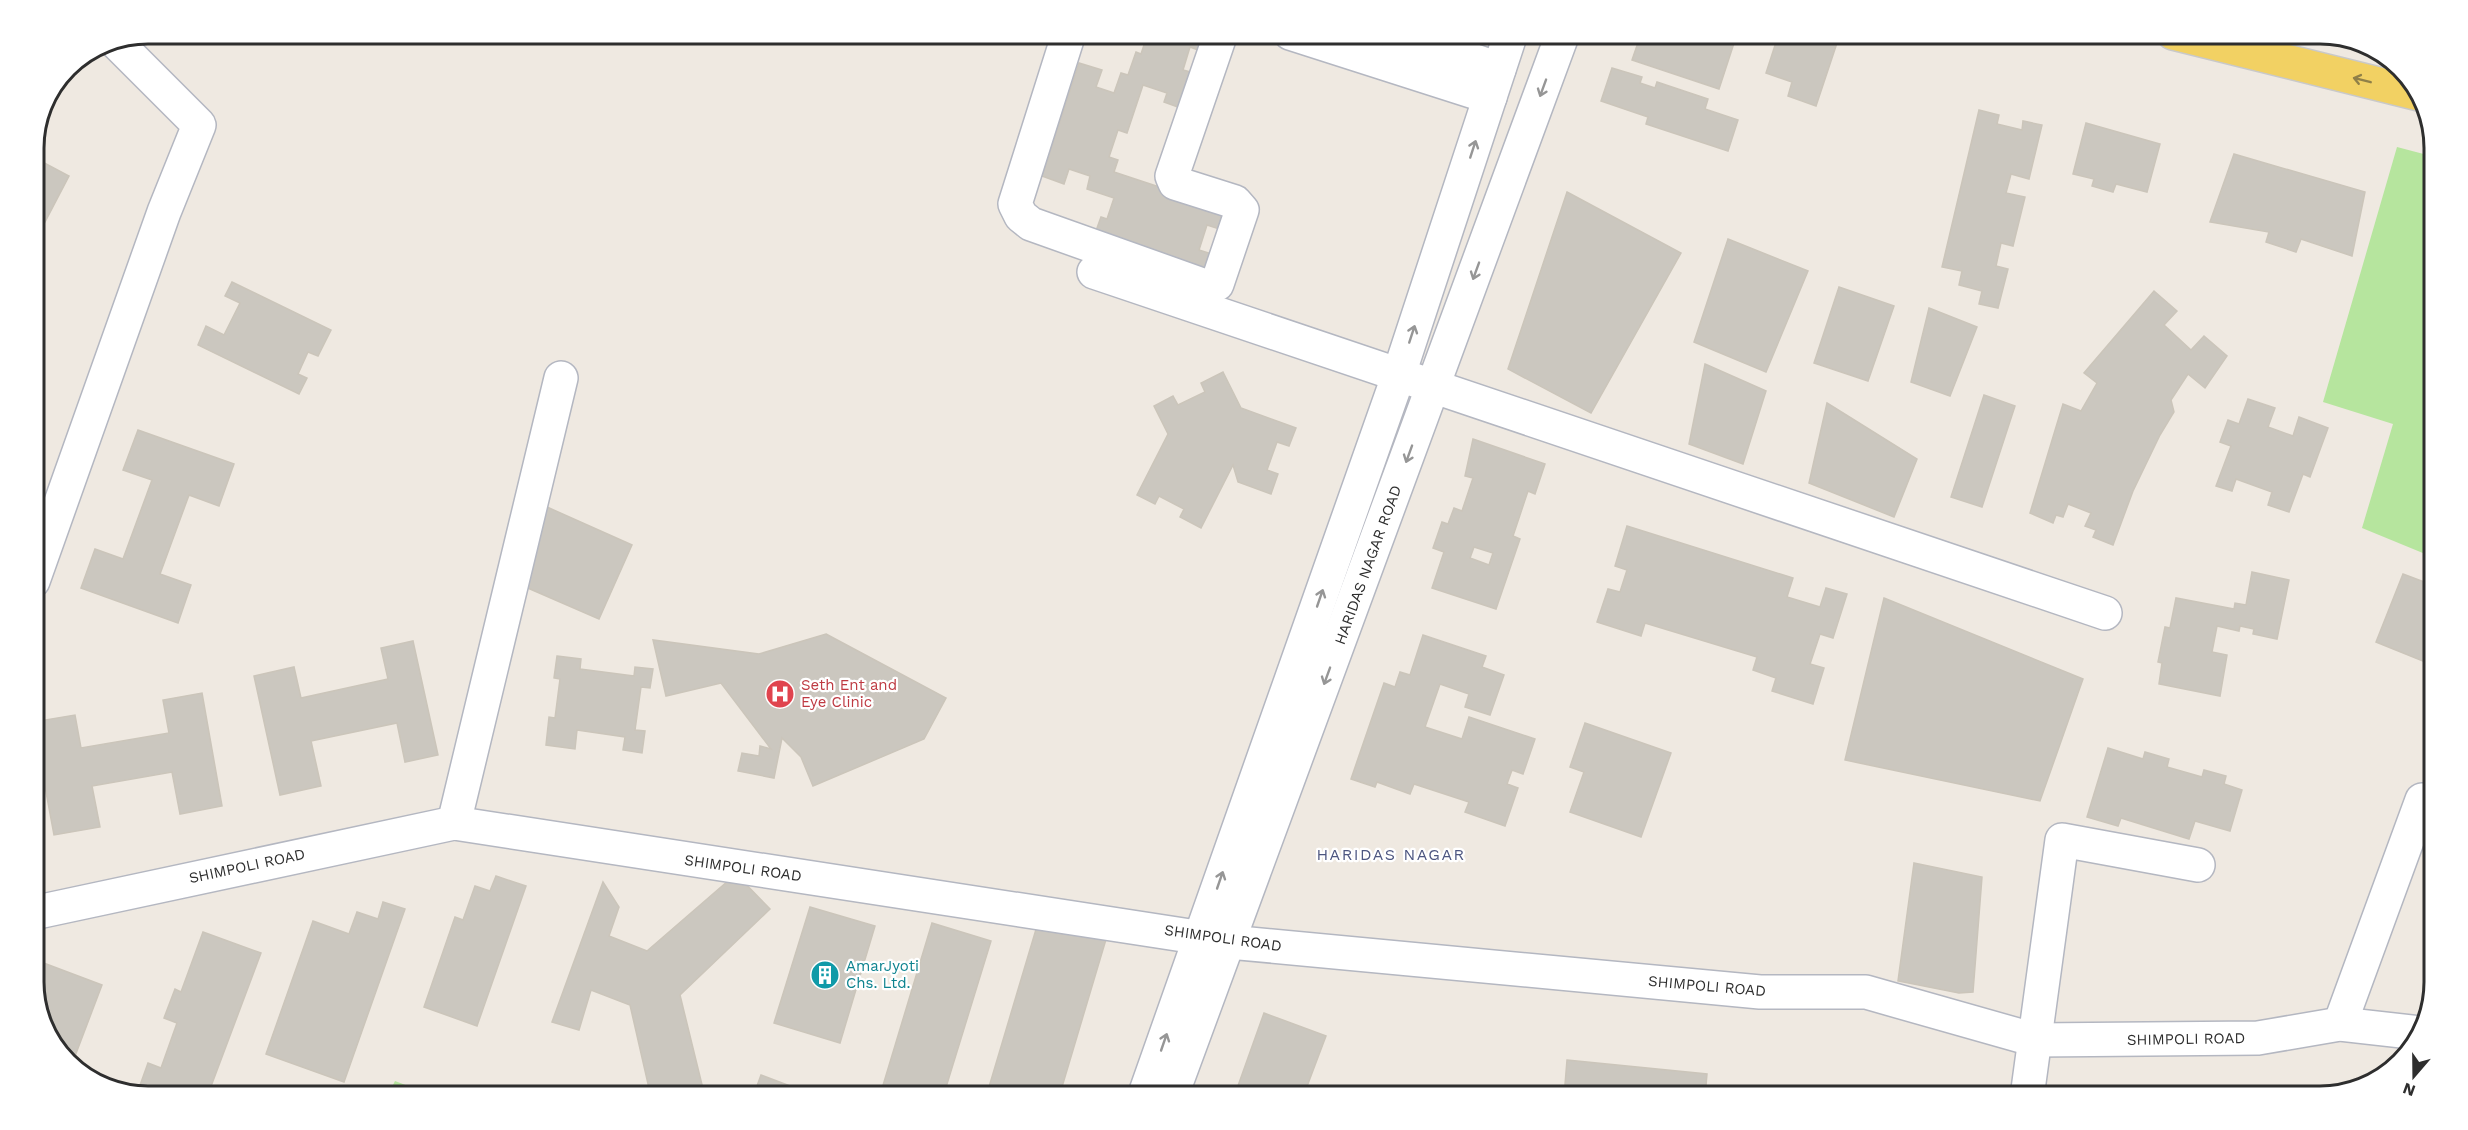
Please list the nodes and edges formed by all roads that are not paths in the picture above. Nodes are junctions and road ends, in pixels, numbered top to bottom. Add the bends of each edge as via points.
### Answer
1 (1066, 44) edge
2 (1217, 44) edge
3 (1357, 44) edge
4 (1415, 44) edge
5 (1507, 44) edge
6 (1559, 44) edge
7 (2217, 44) edge
8 (121, 47) edge
9 (1495, 83) junction
10 (2408, 91) edge
11 (1094, 272) dead end
12 (1399, 374) junction
13 (561, 378) dead end
14 (1434, 386) junction
15 (44, 550) edge
16 (2105, 613) dead end
17 (2422, 800) dead end
18 (454, 823) junction
19 (2198, 865) dead end
20 (44, 910) edge
21 (1215, 939) junction
22 (2340, 1024) junction
23 (2412, 1032) edge
24 (2035, 1040) junction
25 (1149, 1086) edge
26 (1174, 1086) edge
27 (2029, 1086) edge

1 - 2 street via 1015,204 1021,216 1031,224 1208,287 1217,284 1242,210 1235,202 1176,183 1172,176
3 - 9 street
4 - 9 street
5 - 9 street, HARIDAS NAGAR ROAD
6 -> 14 street, HARIDAS NAGAR ROAD
10 -> 7 main road
8 - 15 street via 199,125 164,212
12 -> 9 street, HARIDAS NAGAR ROAD
11 - 12 street
12 - 14 street
21 -> 12 street, HARIDAS NAGAR ROAD
13 - 18 street
14 - 16 street
14 -> 21 street, HARIDAS NAGAR ROAD
17 - 22 street
18 - 20 street, SHIMPOLI ROAD
18 - 21 street, SHIMPOLI ROAD
19 - 24 street via 2062,840
21 - 24 street, SHIMPOLI ROAD via 1760,992 1866,992
25 -> 21 street, HARIDAS NAGAR ROAD
21 - 26 street, HARIDAS NAGAR ROAD
22 - 23 street, SHIMPOLI ROAD
22 - 24 street, SHIMPOLI ROAD via 2258,1038
24 - 27 street

